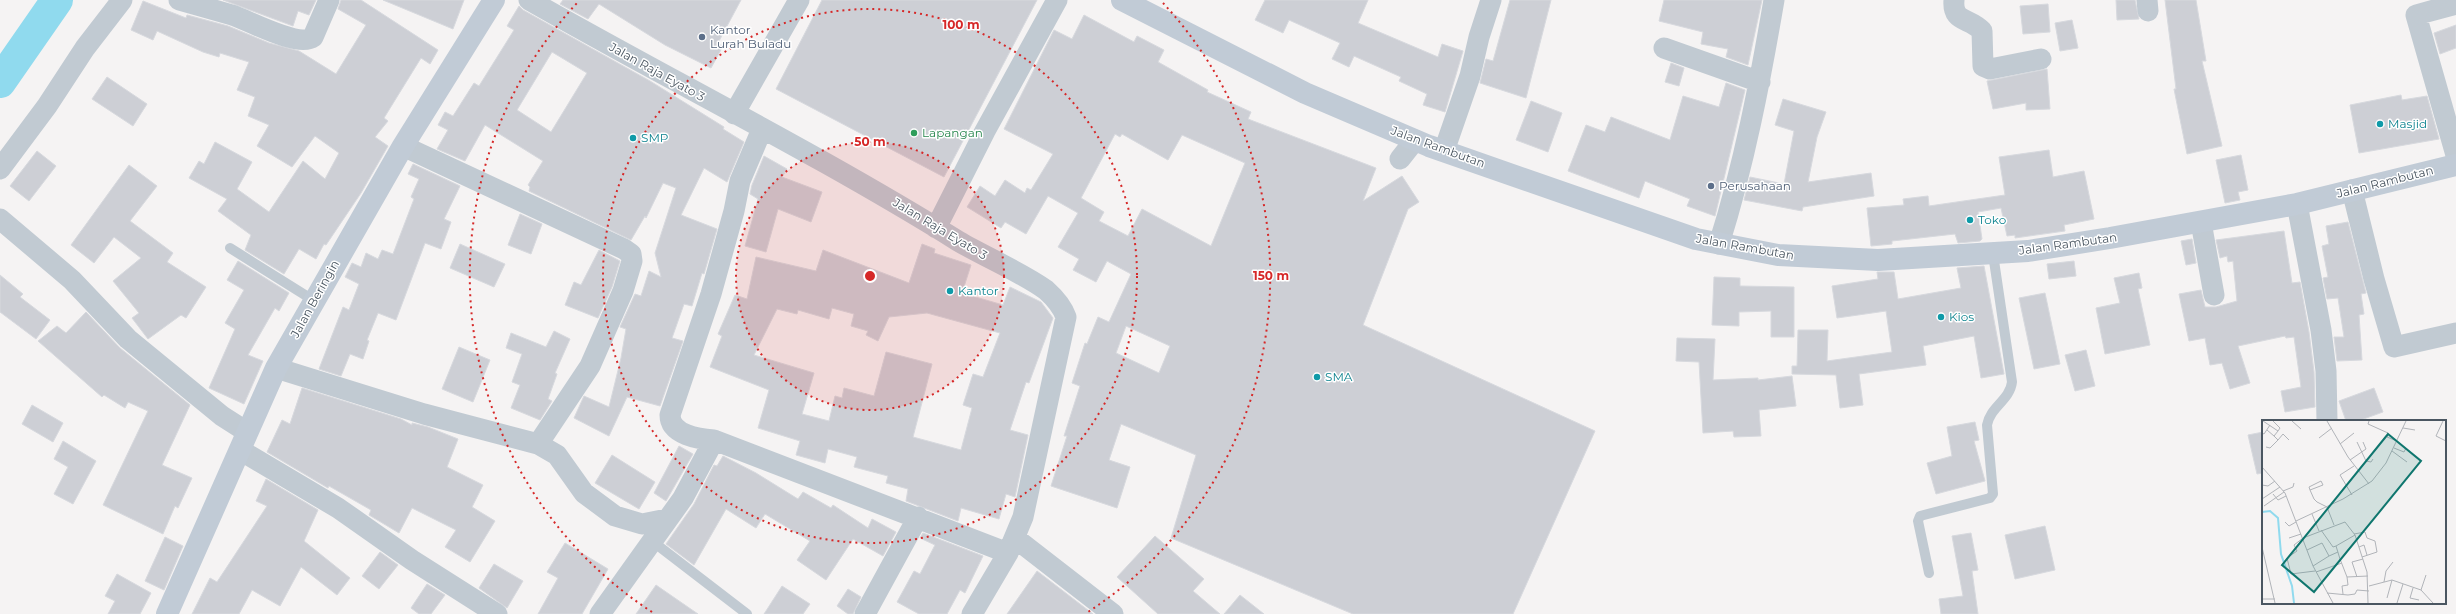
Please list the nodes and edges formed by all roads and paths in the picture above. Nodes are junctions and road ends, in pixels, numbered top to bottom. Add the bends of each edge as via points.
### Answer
1 (122, 0) edge
2 (179, 0) edge
3 (329, 0) edge
4 (494, 0) edge
5 (529, 0) edge
6 (799, 0) edge
7 (1057, 0) edge
8 (1122, 0) edge
9 (1491, 0) edge
10 (1774, 0) edge
11 (1954, 0) edge
12 (2456, 4) edge
13 (1664, 48) dead end
14 (2040, 59) dead end
15 (1760, 82) junction
16 (734, 114) junction
17 (762, 129) junction
18 (1415, 140) junction
19 (403, 146) junction
20 (1444, 151) junction
21 (2456, 155) edge
22 (1400, 159) dead end
23 (2456, 165) edge
24 (0, 170) edge
25 (2352, 190) junction
26 (2297, 204) junction
27 (0, 219) edge
28 (2200, 222) junction
29 (936, 228) junction
30 (1719, 244) junction
31 (230, 248) dead end
32 (1993, 254) junction
33 (2214, 295) dead end
34 (313, 300) junction
35 (2456, 333) edge
36 (276, 368) junction
37 (2327, 420) edge
38 (243, 440) junction
39 (714, 440) junction
40 (538, 444) junction
41 (918, 517) junction
42 (667, 519) junction
43 (652, 541) junction
44 (1012, 545) junction
45 (1929, 574) dead end
46 (167, 614) edge
47 (497, 614) edge
48 (600, 614) edge
49 (747, 614) edge
50 (865, 614) edge
51 (972, 614) edge
52 (1113, 614) edge

1 - 24 street
2 - 3 street via 298,39 313,37
4 - 19 street, Jalan Beringin
5 - 16 street, Jalan Raja Eyato 3
6 - 16 street
7 - 29 street via 985,131
8 - 18 street, Jalan Rambutan via 1305,93
9 - 20 street via 1470,76
10 - 15 street
11 - 14 street via 1953,9 1957,17 1976,24 1982,31 1983,66 1990,69
12 - 21 street via 2416,15
13 - 15 street
15 - 30 street
16 - 17 street, Jalan Raja Eyato 3
17 - 29 street, Jalan Raja Eyato 3 via 864,183
17 - 39 street via 740,181 711,294 670,415 674,426 693,438
18 - 20 street, Jalan Rambutan
18 - 22 street
19 - 34 street, Jalan Beringin
19 - 40 street via 630,254 632,261 623,292 590,366
20 - 30 street, Jalan Rambutan via 1662,228
23 - 25 street, Jalan Rambutan
25 - 26 street, Jalan Rambutan
25 - 35 street via 2394,347
26 - 28 street, Jalan Rambutan
26 - 37 street via 2321,330 2326,371
27 - 38 street via 72,280 128,339 222,416
28 - 32 street, Jalan Rambutan
28 - 33 street
29 - 44 street, Jalan Raja Eyato 3 via 1045,290 1062,306 1066,317 1023,517
30 - 32 street, Jalan Rambutan via 1778,255 1878,260
31 - 34 lane
32 - 45 lane via 2012,382 2007,395 1990,416 1987,425 1992,494 1990,498 1922,514 1919,518
34 - 36 street, Jalan Beringin
36 - 38 street, Jalan Beringin
36 - 40 street via 424,414
38 - 46 street, Jalan Beringin
38 - 47 street via 412,560
39 - 41 street
39 - 42 street via 683,498
40 - 42 street via 557,455 584,493 615,516 642,524
41 - 44 street
41 - 50 street
42 - 43 street
43 - 48 street
43 - 49 lane
44 - 51 street, Jalan Raja Eyato 3
44 - 52 street

